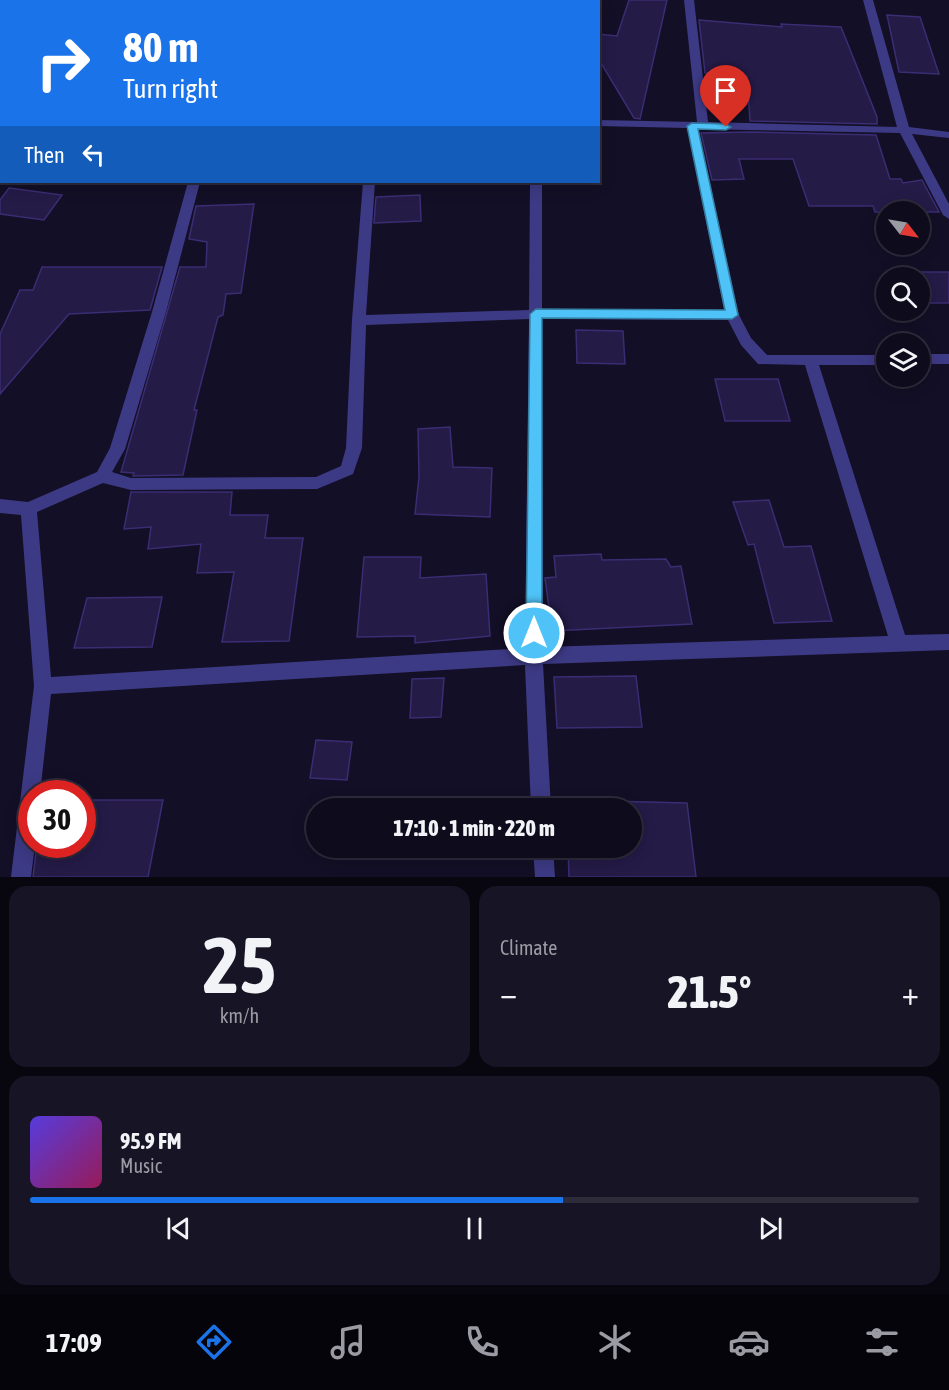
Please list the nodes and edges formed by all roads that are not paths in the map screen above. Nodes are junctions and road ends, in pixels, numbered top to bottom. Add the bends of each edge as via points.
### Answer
1 (152, 0) edge
2 (174, 0) edge
3 (689, 0) edge
4 (868, 0) edge
5 (600, 123) edge
6 (698, 126) junction
7 (904, 130) junction
8 (949, 135) edge
9 (194, 183) edge
10 (369, 183) edge
11 (536, 183) edge
12 (949, 215) edge
13 (536, 314) junction
14 (732, 315) junction
15 (359, 320) junction
16 (930, 359) edge
17 (949, 359) edge
18 (876, 360) edge
19 (811, 361) junction
20 (102, 476) junction
21 (0, 507) edge
22 (29, 509) junction
23 (949, 642) edge
24 (899, 644) junction
25 (534, 656) junction
26 (43, 686) junction
27 (541, 798) edge
28 (544, 858) edge
29 (21, 877) edge
30 (545, 877) edge

1 - 2 street
3 - 6 street
4 - 7 street
5 - 6 street
6 - 7 street
6 - 14 street
7 - 8 street
7 - 12 street
9 - 20 street via 117,449
10 - 15 street
11 - 13 street
13 - 14 street
13 - 15 street
13 - 25 street
14 - 19 street via 746,341 763,360
15 - 20 street via 354,448 348,470 317,483 130,484
16 - 17 street
18 - 19 street
19 - 24 street
20 - 22 street
21 - 22 street
22 - 26 street
23 - 24 street
24 - 25 street
25 - 26 street
25 - 27 street
26 - 29 street
28 - 30 street

